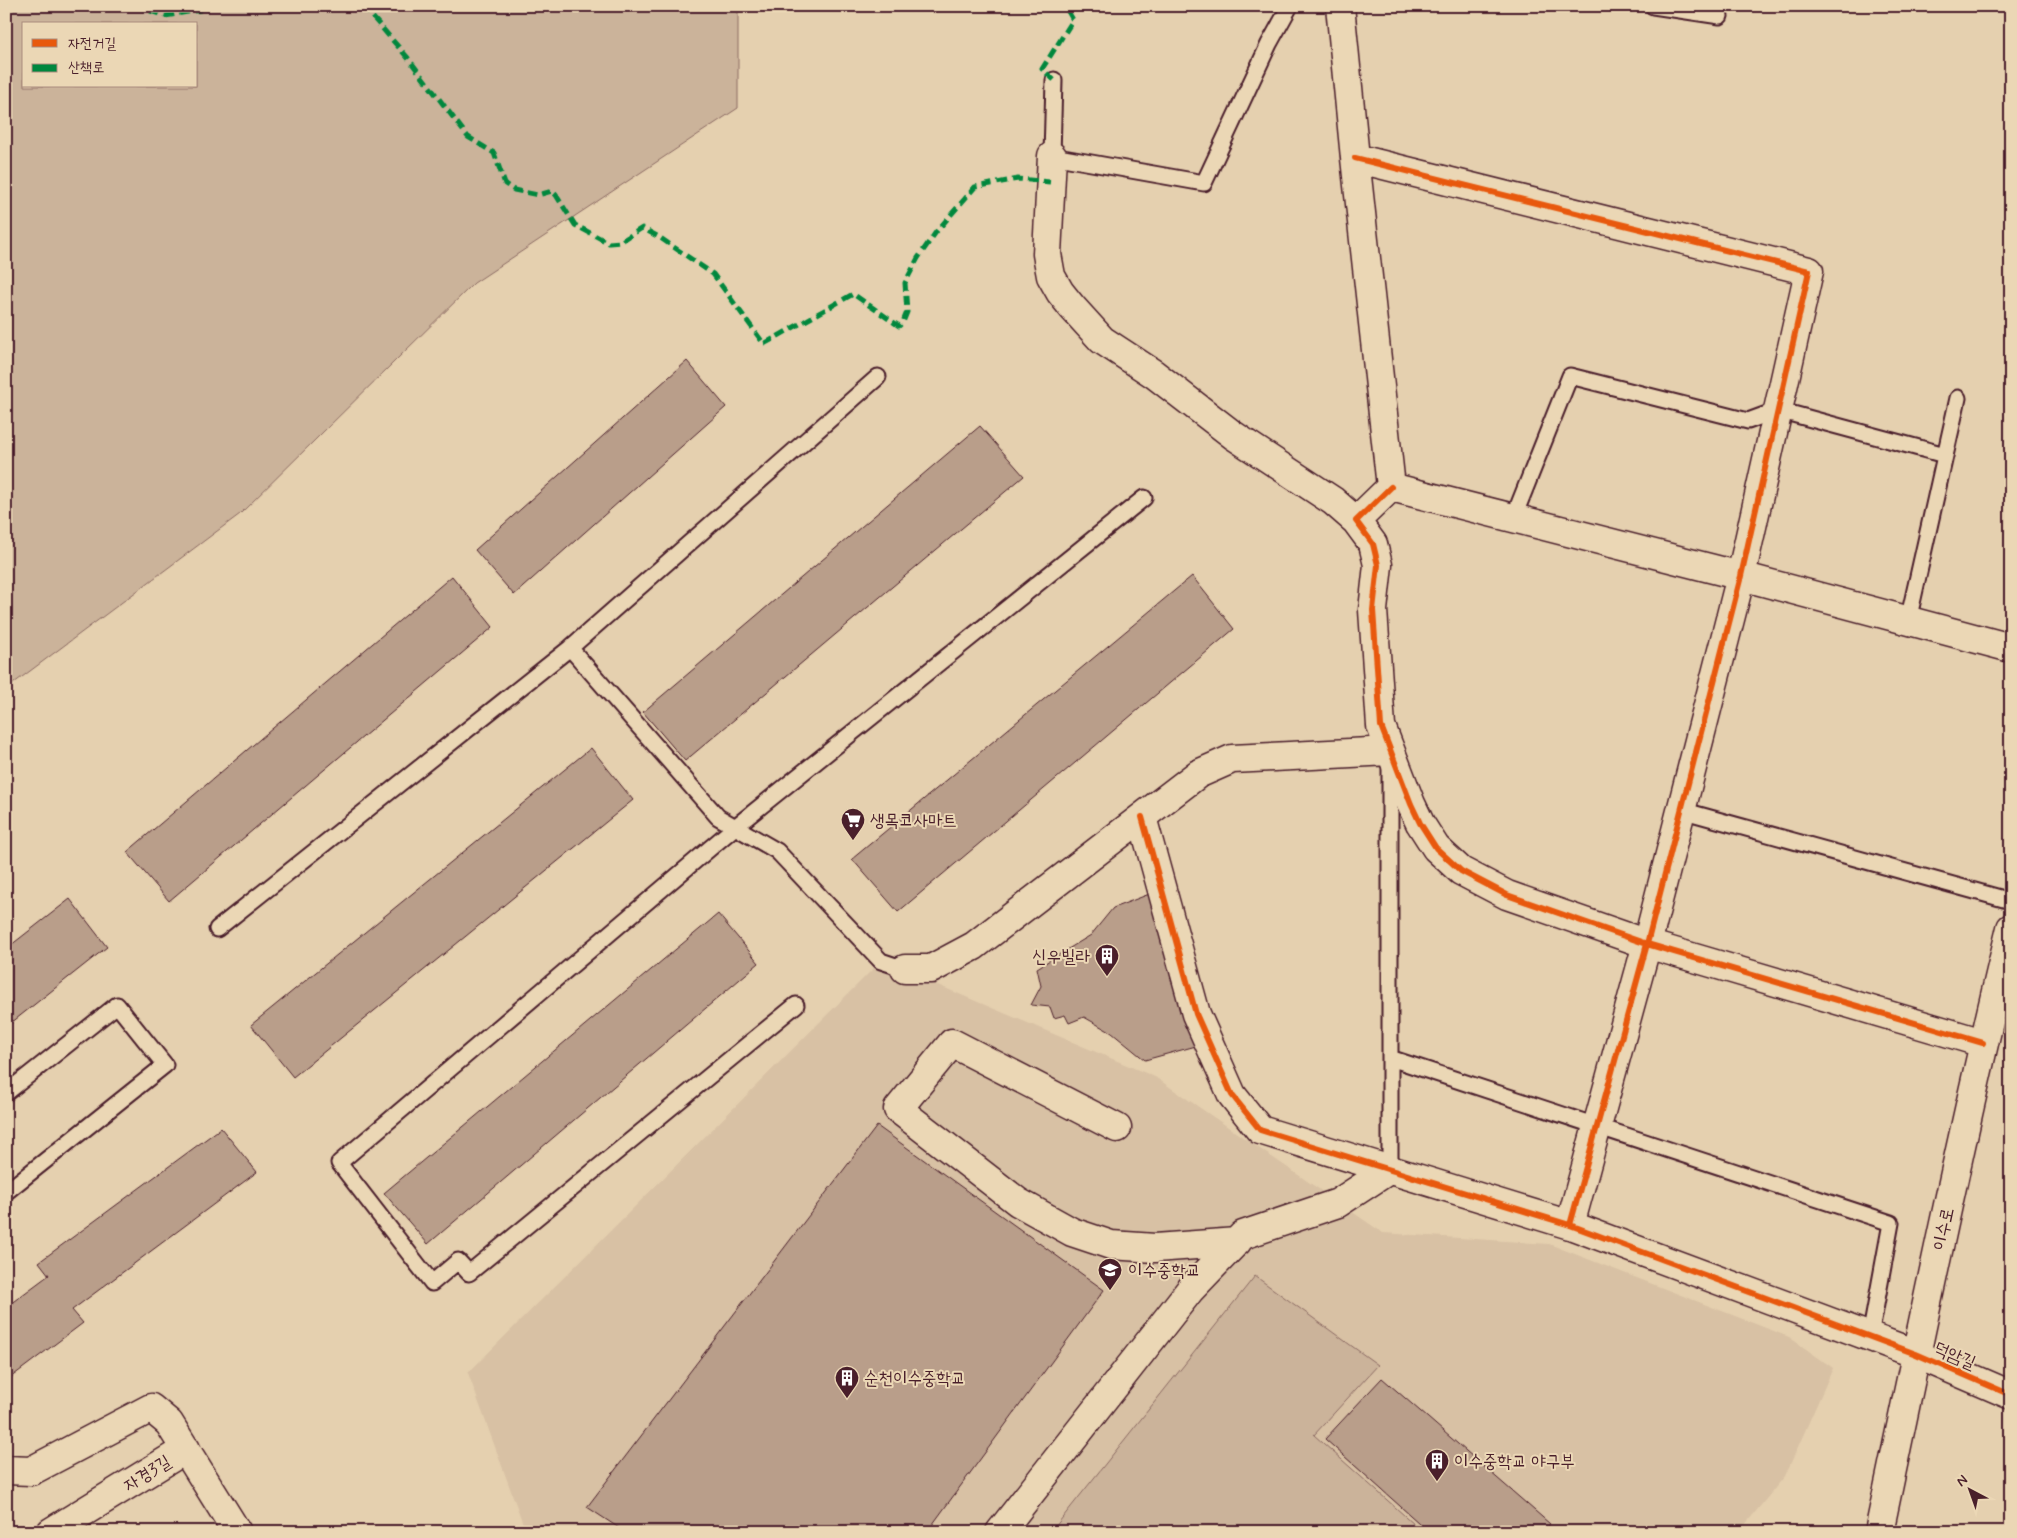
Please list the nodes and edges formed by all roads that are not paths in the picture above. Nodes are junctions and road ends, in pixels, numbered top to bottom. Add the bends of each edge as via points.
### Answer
1 (1290, 6) edge
2 (1340, 6) edge
3 (1653, 6) edge
4 (1720, 16) dead end
5 (1054, 80) dead end
6 (1052, 156) junction
7 (1355, 158) junction
8 (878, 377) dead end
9 (1958, 398) dead end
10 (1778, 410) junction
11 (1945, 455) junction
12 (1391, 487) junction
13 (1144, 498) dead end
14 (1513, 519) junction
15 (1356, 520) junction
16 (1741, 576) junction
17 (1908, 620) junction
18 (570, 648) junction
19 (2011, 648) edge
20 (1390, 751) junction
21 (1681, 810) junction
22 (1142, 817) junction
23 (735, 827) junction
24 (2011, 901) edge
25 (2011, 928) edge
26 (217, 929) dead end
27 (1647, 944) junction
28 (905, 969) joint
29 (796, 1006) dead end
30 (1983, 1043) junction
31 (1390, 1058) junction
32 (6, 1094) edge
33 (1597, 1126) junction
34 (1117, 1128) dead end
35 (1390, 1169) junction
36 (6, 1192) edge
37 (1570, 1225) junction
38 (1237, 1242) junction
39 (1870, 1337) junction
40 (1916, 1354) junction
41 (2011, 1395) edge
42 (186, 1449) junction
43 (6, 1470) edge
44 (51, 1532) edge
45 (237, 1532) edge
46 (1000, 1532) edge
47 (1880, 1532) edge

1 - 6 lane via 1204,183
2 - 7 street
3 - 4 lane
5 - 6 lane
6 - 15 street via 1047,254 1051,276 1072,307 1102,340
7 - 10 street via 1809,271
7 - 12 street
8 - 18 lane
9 - 11 lane
10 - 11 lane
10 - 14 lane via 1748,421 1570,376
10 - 16 street
11 - 17 lane
12 - 14 street
12 - 15 street
13 - 23 lane
14 - 16 street
15 - 20 street via 1372,544 1378,565 1373,610 1378,692 1381,726
16 - 17 street
16 - 21 street
17 - 19 street
18 - 23 lane via 718,817
18 - 26 lane
20 - 22 street via 1232,759 1198,774
20 - 27 street via 1420,822 1436,848 1461,871 1507,895
20 - 31 lane
21 - 24 lane
21 - 27 street
22 - 28 street via 974,946 931,969
22 - 35 street, 덕암길 via 1196,1014 1232,1095 1260,1130
23 - 28 lane via 778,851 881,961
23 - 29 lane via 339,1162 432,1283 458,1261 469,1273
25 - 30 street, 이수로
27 - 30 street
27 - 33 street
30 - 40 street, 이수로
31 - 33 lane
31 - 35 lane
32 - 36 lane via 117,1005 165,1065
33 - 37 street
33 - 39 lane via 1891,1223
34 - 38 street via 952,1042 898,1109 1018,1202 1072,1232 1111,1245 1155,1248
35 - 37 street, 덕암길
35 - 38 street via 1338,1203 1243,1235
37 - 39 street, 덕암길
38 - 46 street via 1190,1290
39 - 40 street, 덕암길
40 - 41 street, 덕암길
40 - 47 street, 이수로
42 - 43 street via 169,1423 151,1408 30,1471
42 - 44 street, 자경3길
42 - 45 street, 자경3길

